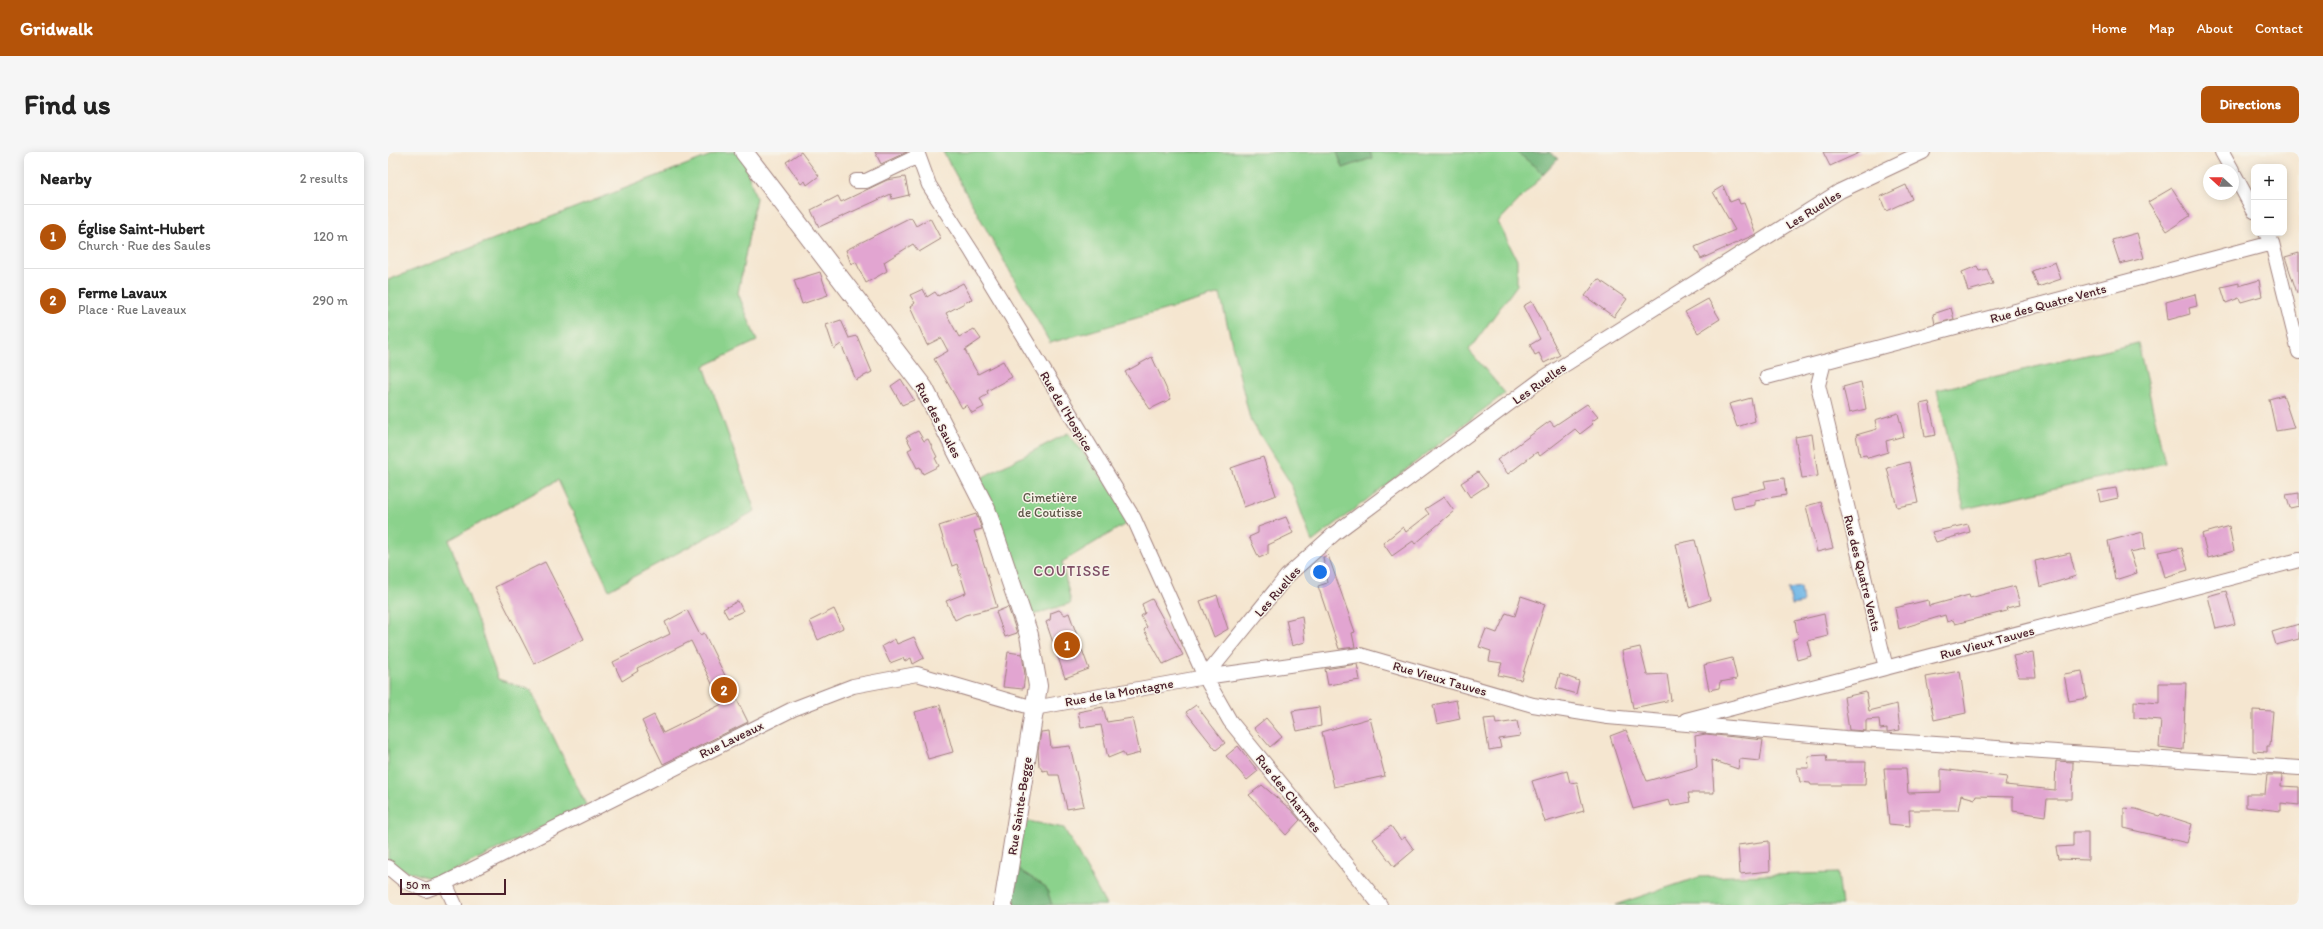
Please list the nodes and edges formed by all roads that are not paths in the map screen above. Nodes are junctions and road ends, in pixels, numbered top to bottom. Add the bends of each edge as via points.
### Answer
1 (744, 152) edge
2 (1923, 152) edge
3 (2222, 152) edge
4 (918, 154) edge
5 (2229, 164) edge
6 (856, 181) dead end
7 (2239, 182) edge
8 (2251, 204) edge
9 (2269, 238) edge
10 (2299, 352) edge
11 (1824, 362) junction
12 (1767, 377) dead end
13 (2299, 560) edge
14 (1886, 668) junction
15 (1205, 677) junction
16 (1034, 708) junction
17 (1676, 723) junction
18 (2299, 768) edge
19 (388, 867) edge
20 (445, 883) junction
21 (455, 905) edge
22 (1003, 905) edge
23 (1380, 905) edge

1 - 16 street, Rue des Saules via 924,388 986,510 1030,635 1038,686
2 - 15 street, Les Ruelles via 1840,191 1542,379 1334,534 1287,576
3 - 5 street
4 - 6 street via 866,181
4 - 15 street, Rue de l'Hospice via 929,185 1134,519
7 - 8 street
9 - 10 street
9 - 11 street, Rue des Quatre Vents
11 - 12 street, Rue des Quatre Vents
11 - 14 street, Rue des Quatre Vents via 1818,385
13 - 14 street, Rue Vieux Tauves
14 - 17 street, Rue Vieux Tauves
15 - 16 street, Rue de la Montagne
15 - 17 street, Rue Vieux Tauves via 1360,655 1533,705 1608,717
15 - 23 street, Rue des Charmes via 1230,722
16 - 20 street, Rue Laveaux via 918,674 853,686 793,709
16 - 22 street, Rue Sainte-Begge
17 - 18 street, Rue Vieux Tauves via 1845,738
19 - 20 street, Rue Laveaux via 405,881 426,890
20 - 21 street

